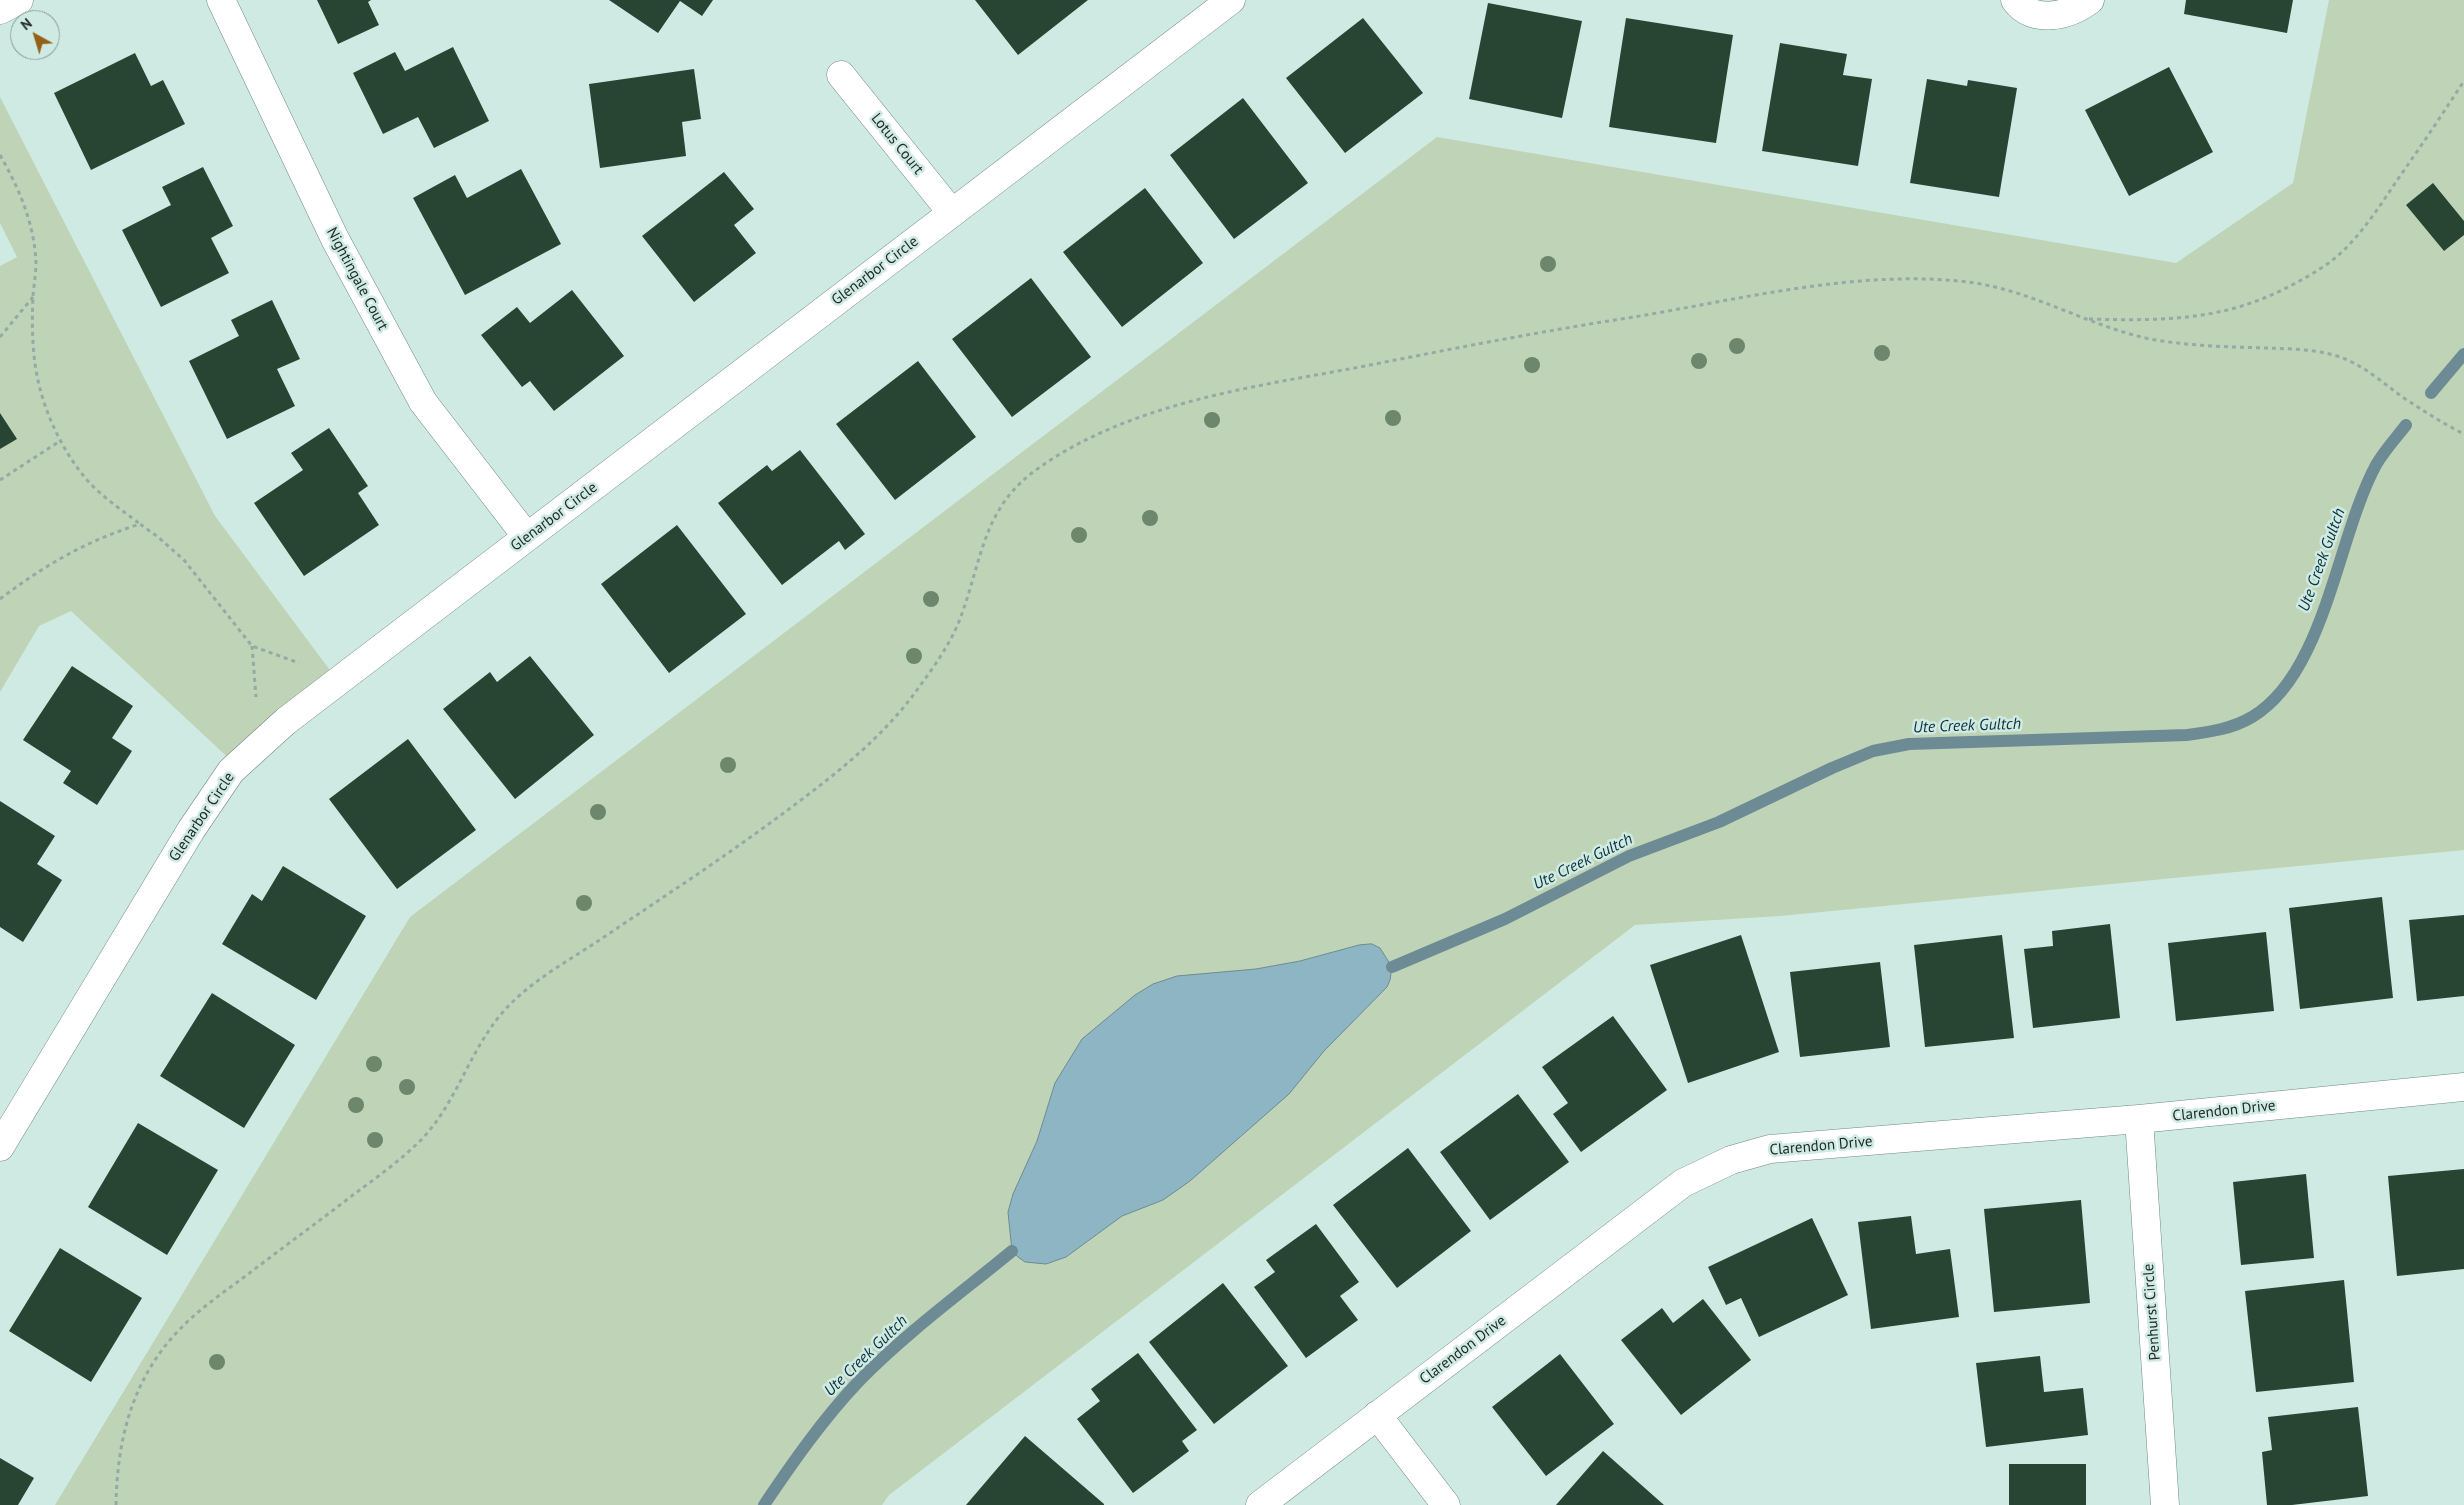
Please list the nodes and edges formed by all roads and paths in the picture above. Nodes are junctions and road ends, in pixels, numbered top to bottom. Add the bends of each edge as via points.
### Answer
1 (19, 0) edge
2 (221, 0) edge
3 (1231, 0) edge
4 (2015, 0) edge
5 (2090, 0) edge
6 (0, 10) edge
7 (841, 75) dead end
8 (2464, 81) edge
9 (0, 155) edge
10 (952, 213) junction
11 (33, 297) junction
12 (2086, 319) junction
13 (0, 337) edge
14 (2464, 434) edge
15 (60, 441) junction
16 (0, 480) edge
17 (140, 524) junction
18 (527, 537) junction
19 (0, 599) edge
20 (252, 646) junction
21 (299, 663) dead end
22 (256, 697) dead end
23 (2464, 1087) edge
24 (2139, 1119) junction
25 (0, 1147) edge
26 (1377, 1415) junction
27 (116, 1505) edge
28 (1260, 1505) edge
29 (1446, 1505) edge
30 (2165, 1505) edge

1 - 6 street
2 - 18 street, Nightingale Court via 335,239 423,402
3 - 10 street, Glenarbor Circle
4 - 5 street via 2022,9 2039,15 2059,15
7 - 10 street, Lotus Court
8 - 12 path via 2371,220 2344,251 2312,274 2270,296 2225,312 2155,321
9 - 11 path via 13,178 32,231 36,264
10 - 18 street, Glenarbor Circle
11 - 13 path
11 - 15 path via 35,363 45,404
12 - 14 path via 2151,339 2194,345 2304,350 2335,356 2365,369 2436,420
12 - 27 path via 2012,291 1975,283 1920,279 1800,289 1556,329 1273,383 1150,414 1061,453 1028,476 1009,493 996,511 952,635 919,687 887,727 815,790 734,850 516,998 485,1033 439,1117 418,1143 177,1332 153,1364 127,1419 119,1450
15 - 16 path
15 - 17 path via 87,481
17 - 19 path via 77,548 51,562
17 - 20 path via 184,560
18 - 25 street, Glenarbor Circle via 286,720 231,772 191,830
20 - 21 path
20 - 22 path
23 - 24 street, Clarendon Drive
24 - 26 street, Clarendon Drive via 1770,1149 1731,1160 1683,1183
24 - 30 street, Penhurst Circle
26 - 28 street, Clarendon Drive
26 - 29 street

